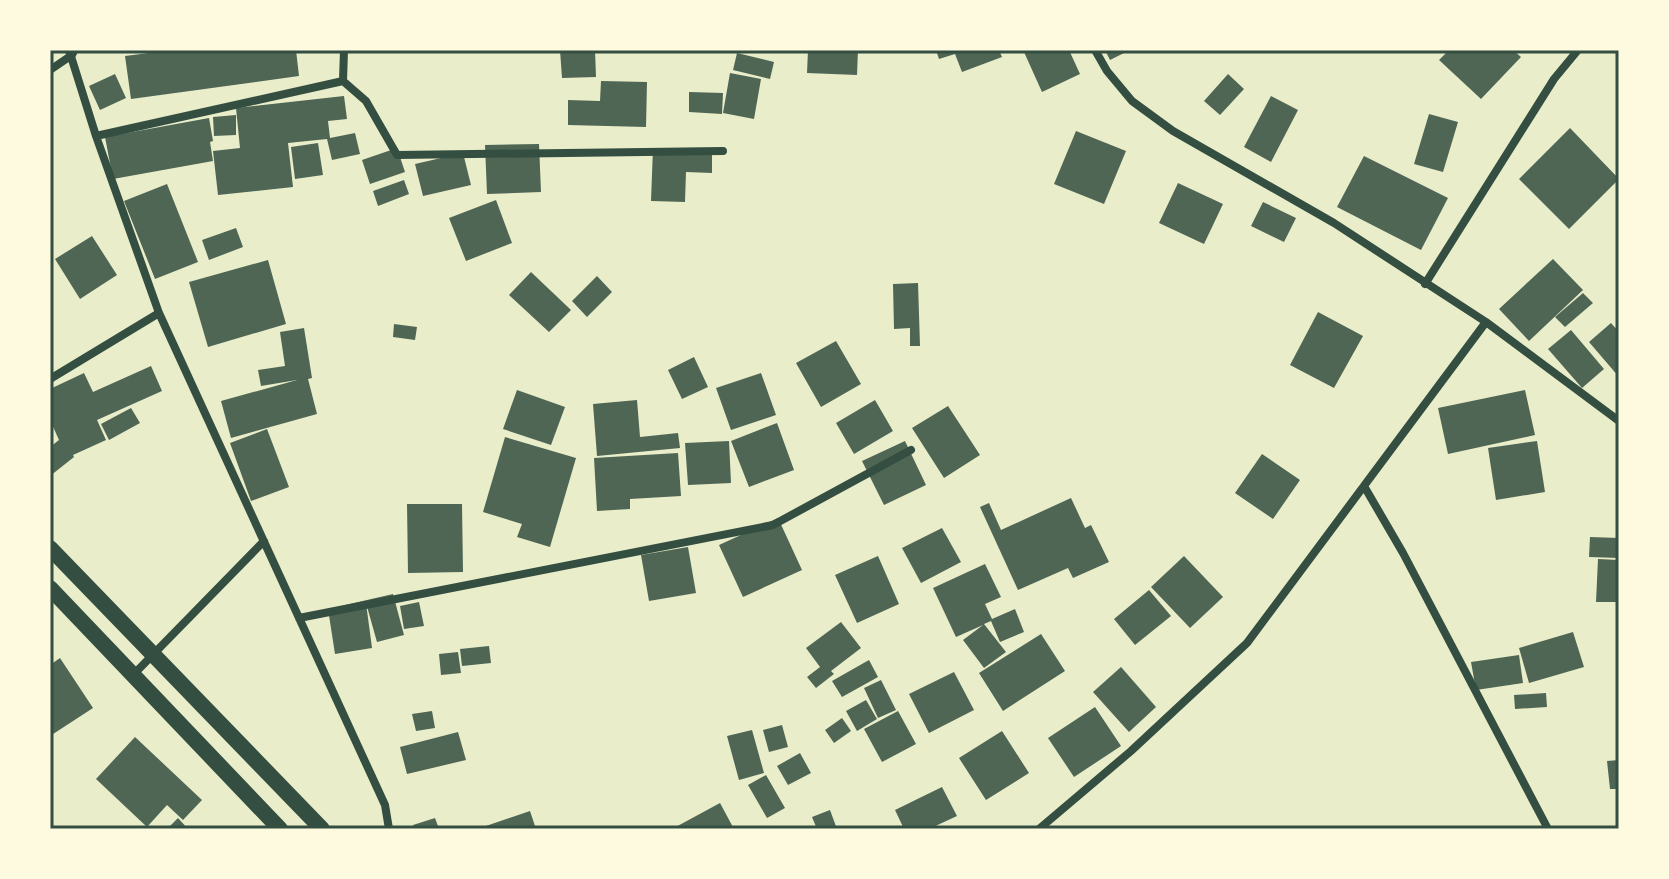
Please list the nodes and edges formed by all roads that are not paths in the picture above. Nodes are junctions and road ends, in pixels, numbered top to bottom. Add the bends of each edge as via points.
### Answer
1 (344, 50) edge
2 (1095, 50) edge
3 (1578, 50) edge
4 (72, 52) edge
5 (50, 70) edge
6 (343, 81) junction
7 (96, 136) junction
8 (723, 151) dead end
9 (1425, 284) junction
10 (159, 313) junction
11 (1486, 322) junction
12 (50, 379) edge
13 (1619, 421) edge
14 (911, 450) dead end
15 (1364, 486) junction
16 (264, 541) junction
17 (50, 548) edge
18 (50, 588) edge
19 (299, 618) junction
20 (153, 656) junction
21 (133, 675) junction
22 (280, 829) edge
23 (322, 829) edge
24 (389, 829) edge
25 (1039, 829) edge
26 (1548, 829) edge

1 - 6 street
2 - 9 street via 1132,101 1173,131 1334,223
3 - 9 street via 1554,79
4 - 5 street
4 - 7 street
6 - 7 street
6 - 8 street via 366,101 397,155
7 - 10 street
9 - 11 street
10 - 12 street
10 - 16 street
11 - 13 street
11 - 15 street
14 - 19 street via 773,525
15 - 25 street via 1247,643
15 - 26 street
16 - 19 street
16 - 20 street
17 - 20 main road
18 - 21 main road
19 - 24 street via 385,805
20 - 21 street
20 - 23 main road
21 - 22 main road

